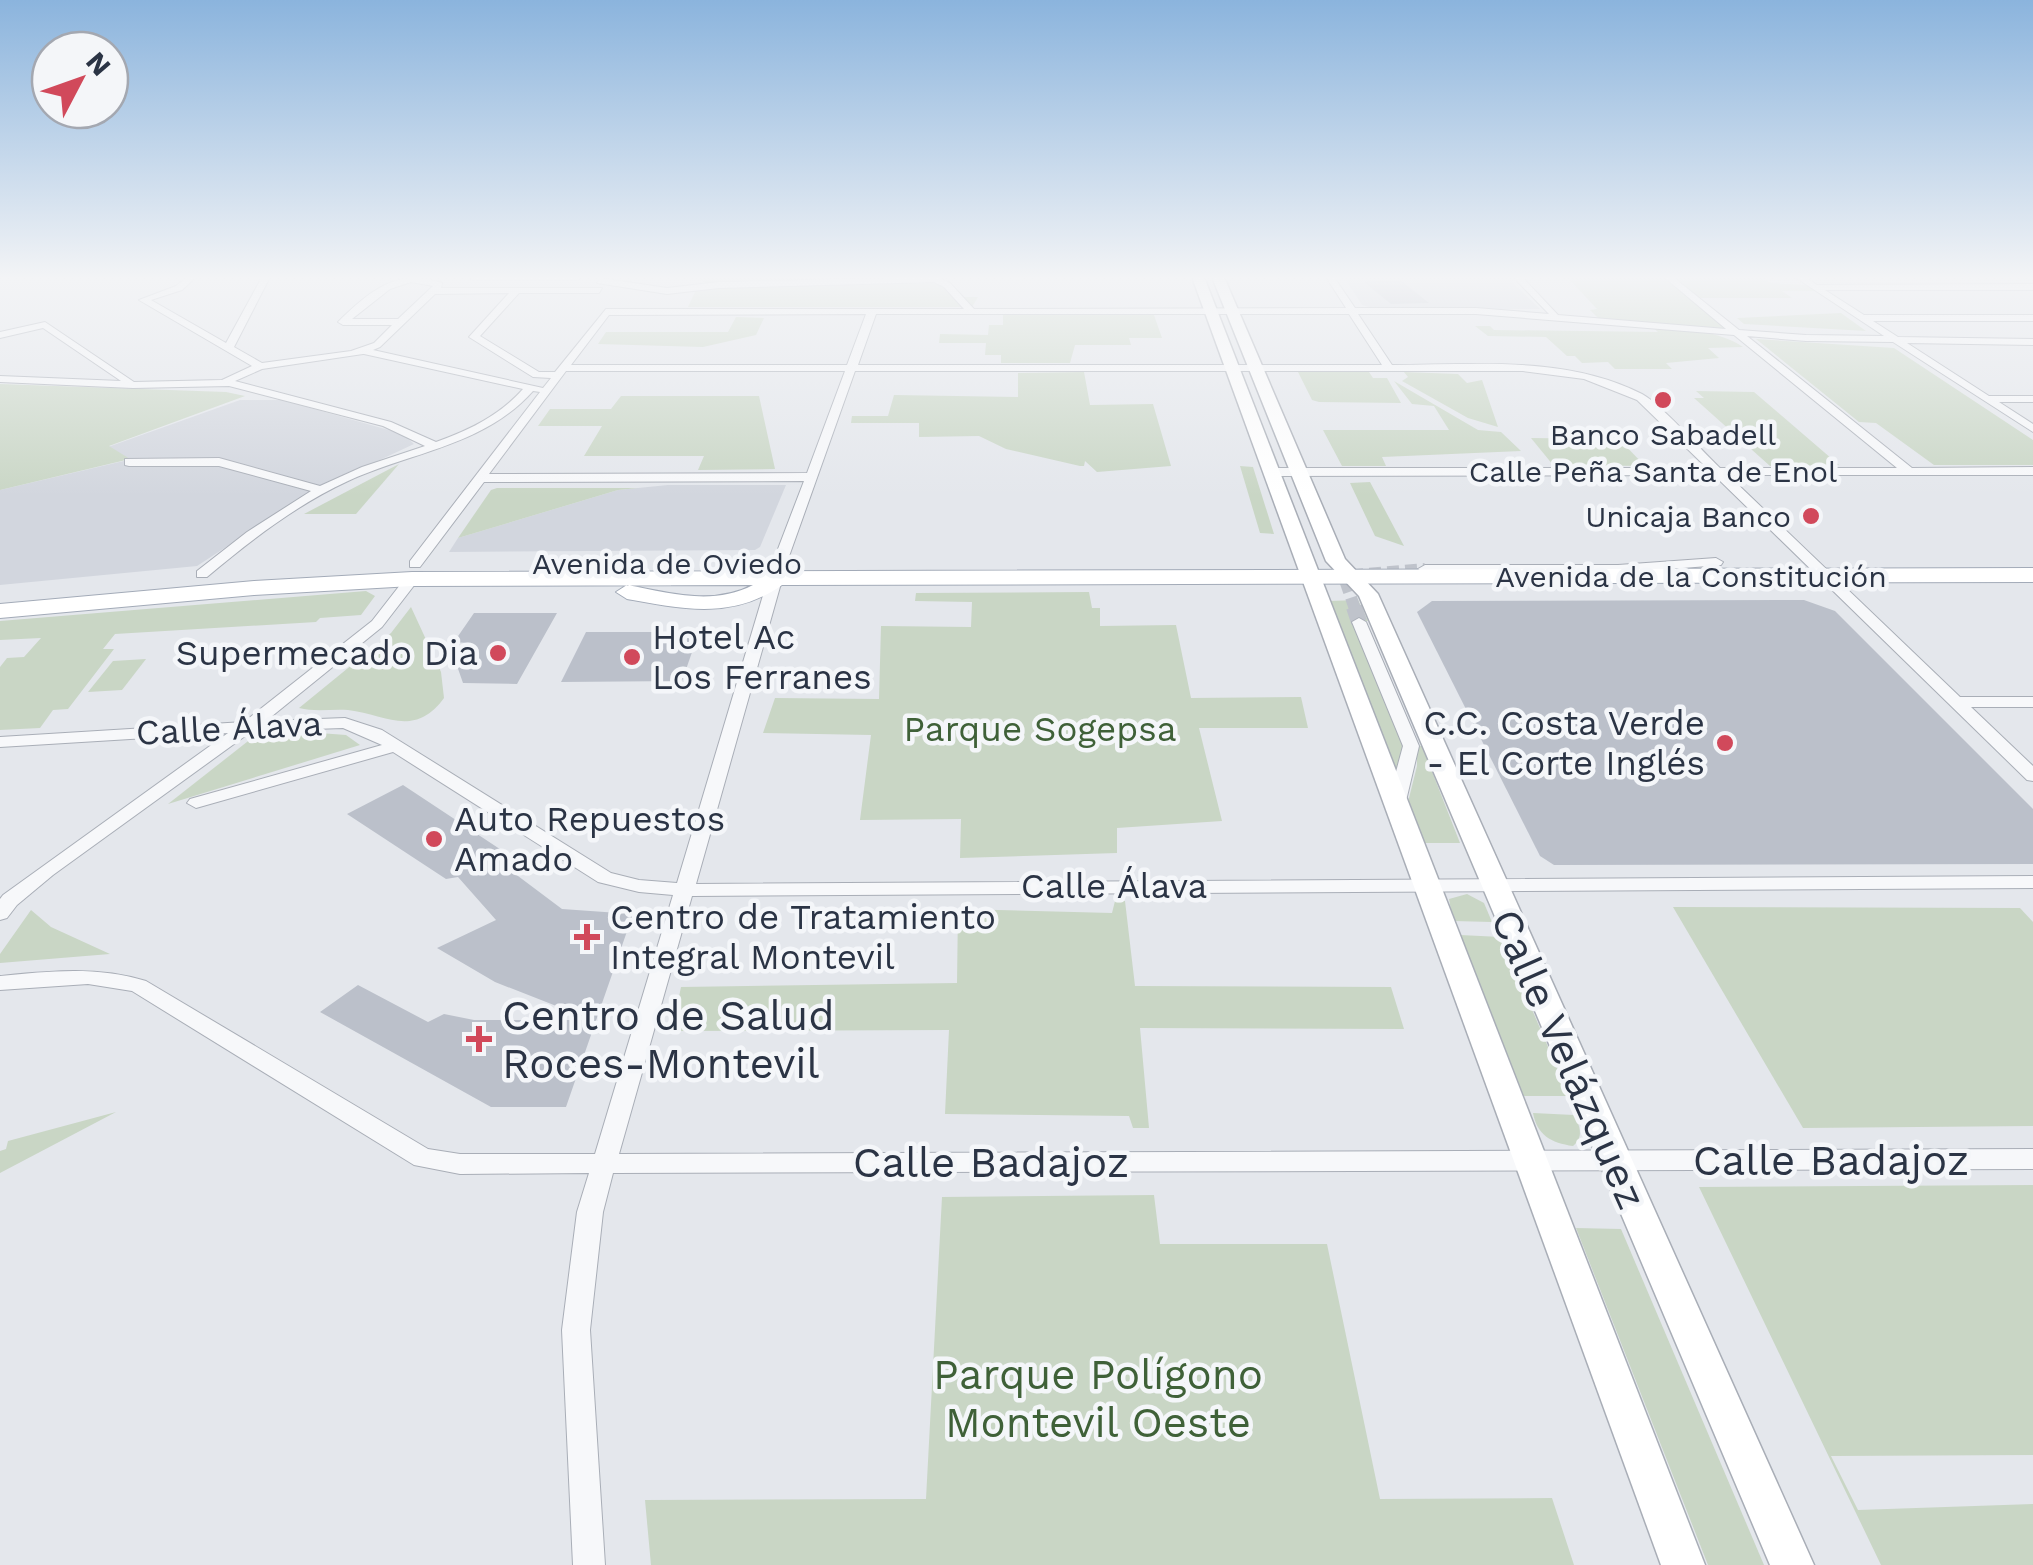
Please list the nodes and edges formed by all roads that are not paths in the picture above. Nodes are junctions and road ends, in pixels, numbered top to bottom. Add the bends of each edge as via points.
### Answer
1 (80, 350) edge
2 (234, 350) edge
3 (364, 350) joint
4 (497, 350) edge
5 (578, 350) edge
6 (857, 350) edge
7 (1227, 350) edge
8 (1248, 350) edge
9 (1377, 350) edge
10 (1758, 350) edge
11 (1912, 350) edge
12 (260, 366) junction
13 (850, 367) junction
14 (1233, 367) junction
15 (1255, 367) junction
16 (1388, 367) junction
17 (562, 372) junction
18 (0, 379) edge
19 (225, 382) junction
20 (133, 384) junction
21 (529, 389) junction
22 (548, 389) junction
23 (1987, 399) junction
24 (2033, 399) edge
25 (2033, 429) edge
26 (432, 445) junction
27 (128, 462) dead end
28 (1717, 471) junction
29 (2033, 471) edge
30 (1273, 472) junction
31 (1299, 472) junction
32 (1910, 472) junction
33 (811, 477) junction
34 (481, 478) junction
35 (322, 490) junction
36 (1809, 560) junction
37 (2033, 561) edge
38 (1716, 562) junction
39 (1342, 568) junction
40 (1307, 569) junction
41 (1426, 569) tunnel mouth
42 (778, 570) junction
43 (414, 572) junction
44 (202, 574) junction
45 (2033, 575) edge
46 (1827, 577) junction
47 (0, 595) edge
48 (0, 612) edge
49 (1360, 622) tunnel mouth
50 (1956, 702) junction
51 (2033, 702) edge
52 (250, 725) junction
53 (0, 742) edge
54 (396, 746) junction
55 (2033, 776) edge
56 (196, 803) dead end
57 (1396, 805) junction
58 (2033, 882) edge
59 (1426, 886) junction
60 (1492, 886) junction
61 (683, 890) junction
62 (5, 906) edge
63 (0, 984) edge
64 (2033, 1159) edge
65 (1616, 1160) junction
66 (1531, 1161) junction
67 (602, 1164) junction
68 (590, 1565) edge
69 (1683, 1565) edge
70 (1792, 1565) edge

1 - 20 street
2 - 12 street
3 - 12 street
3 - 21 street
4 - 17 street via 537,375
5 - 17 street
6 - 13 street
7 - 14 street, Calle Velázquez
8 - 15 street, Calle Velázquez
9 - 16 street
10 - 32 street
11 - 23 street
12 - 19 street
13 - 14 street
13 - 17 street
13 - 33 street
14 - 15 street
14 - 30 street, Calle Velázquez
15 - 16 street
15 - 31 street, Calle Velázquez
16 - 28 street via 1559,370 1612,383 1641,398
17 - 22 street
18 - 20 street
19 - 20 street
19 - 26 street via 387,424
21 - 22 street
21 - 26 street via 503,417
22 - 34 street
23 - 24 street
23 - 25 street
26 - 35 street
27 - 35 street via 219,462
28 - 31 street, Calle Peña Santa de Enol
28 - 32 street, Calle Peña Santa de Enol
28 - 36 street
29 - 32 street, Calle Peña Santa de Enol
30 - 31 street, Calle Peña Santa de Enol
30 - 40 street, Calle Velázquez
31 - 39 street, Calle Velázquez
33 - 34 street
33 - 42 street
34 - 43 street
35 - 44 street
36 - 37 main road, Avenida de la Constitución
36 - 38 main road, Avenida de la Constitución
36 - 46 street
38 - 39 main road, Avenida de la Constitución
38 - 41 street, Avenida de la Constitución
39 - 40 main road, Avenida de Oviedo
39 - 46 main road, Avenida de la Constitución
39 - 60 street, Calle Velázquez via 1369,598
40 - 42 main road, Avenida de Oviedo
40 - 57 street, Calle Velázquez
42 - 43 main road, Avenida de Oviedo
42 - 43 main road, Avenida de Oviedo via 748,598 705,604 536,579
42 - 61 street
43 - 44 main road, Avenida de Oviedo
43 - 48 main road, Avenida de Oviedo
43 - 52 street via 377,624
44 - 47 main road, Avenida de Oviedo
45 - 46 main road, Avenida de la Constitución
46 - 50 street
49 - 57 street via 1411,746
50 - 51 street
50 - 55 street
52 - 53 street, Calle Álava
52 - 54 street, Calle Álava via 346,723
52 - 62 street
54 - 56 street
54 - 61 street, Calle Álava via 605,878
57 - 59 street, Calle Velázquez
58 - 60 street, Calle Álava
59 - 60 street, Calle Álava
59 - 61 street, Calle Álava
59 - 66 street, Calle Velázquez
60 - 65 street, Calle Velázquez
61 - 67 street
63 - 67 street, Calle Badajoz via 76,976 140,986 422,1158
64 - 65 street, Calle Badajoz
65 - 66 street, Calle Badajoz
65 - 70 street, Calle Velázquez
66 - 67 street, Calle Badajoz
66 - 69 street, Calle Velázquez
67 - 68 street via 576,1330

